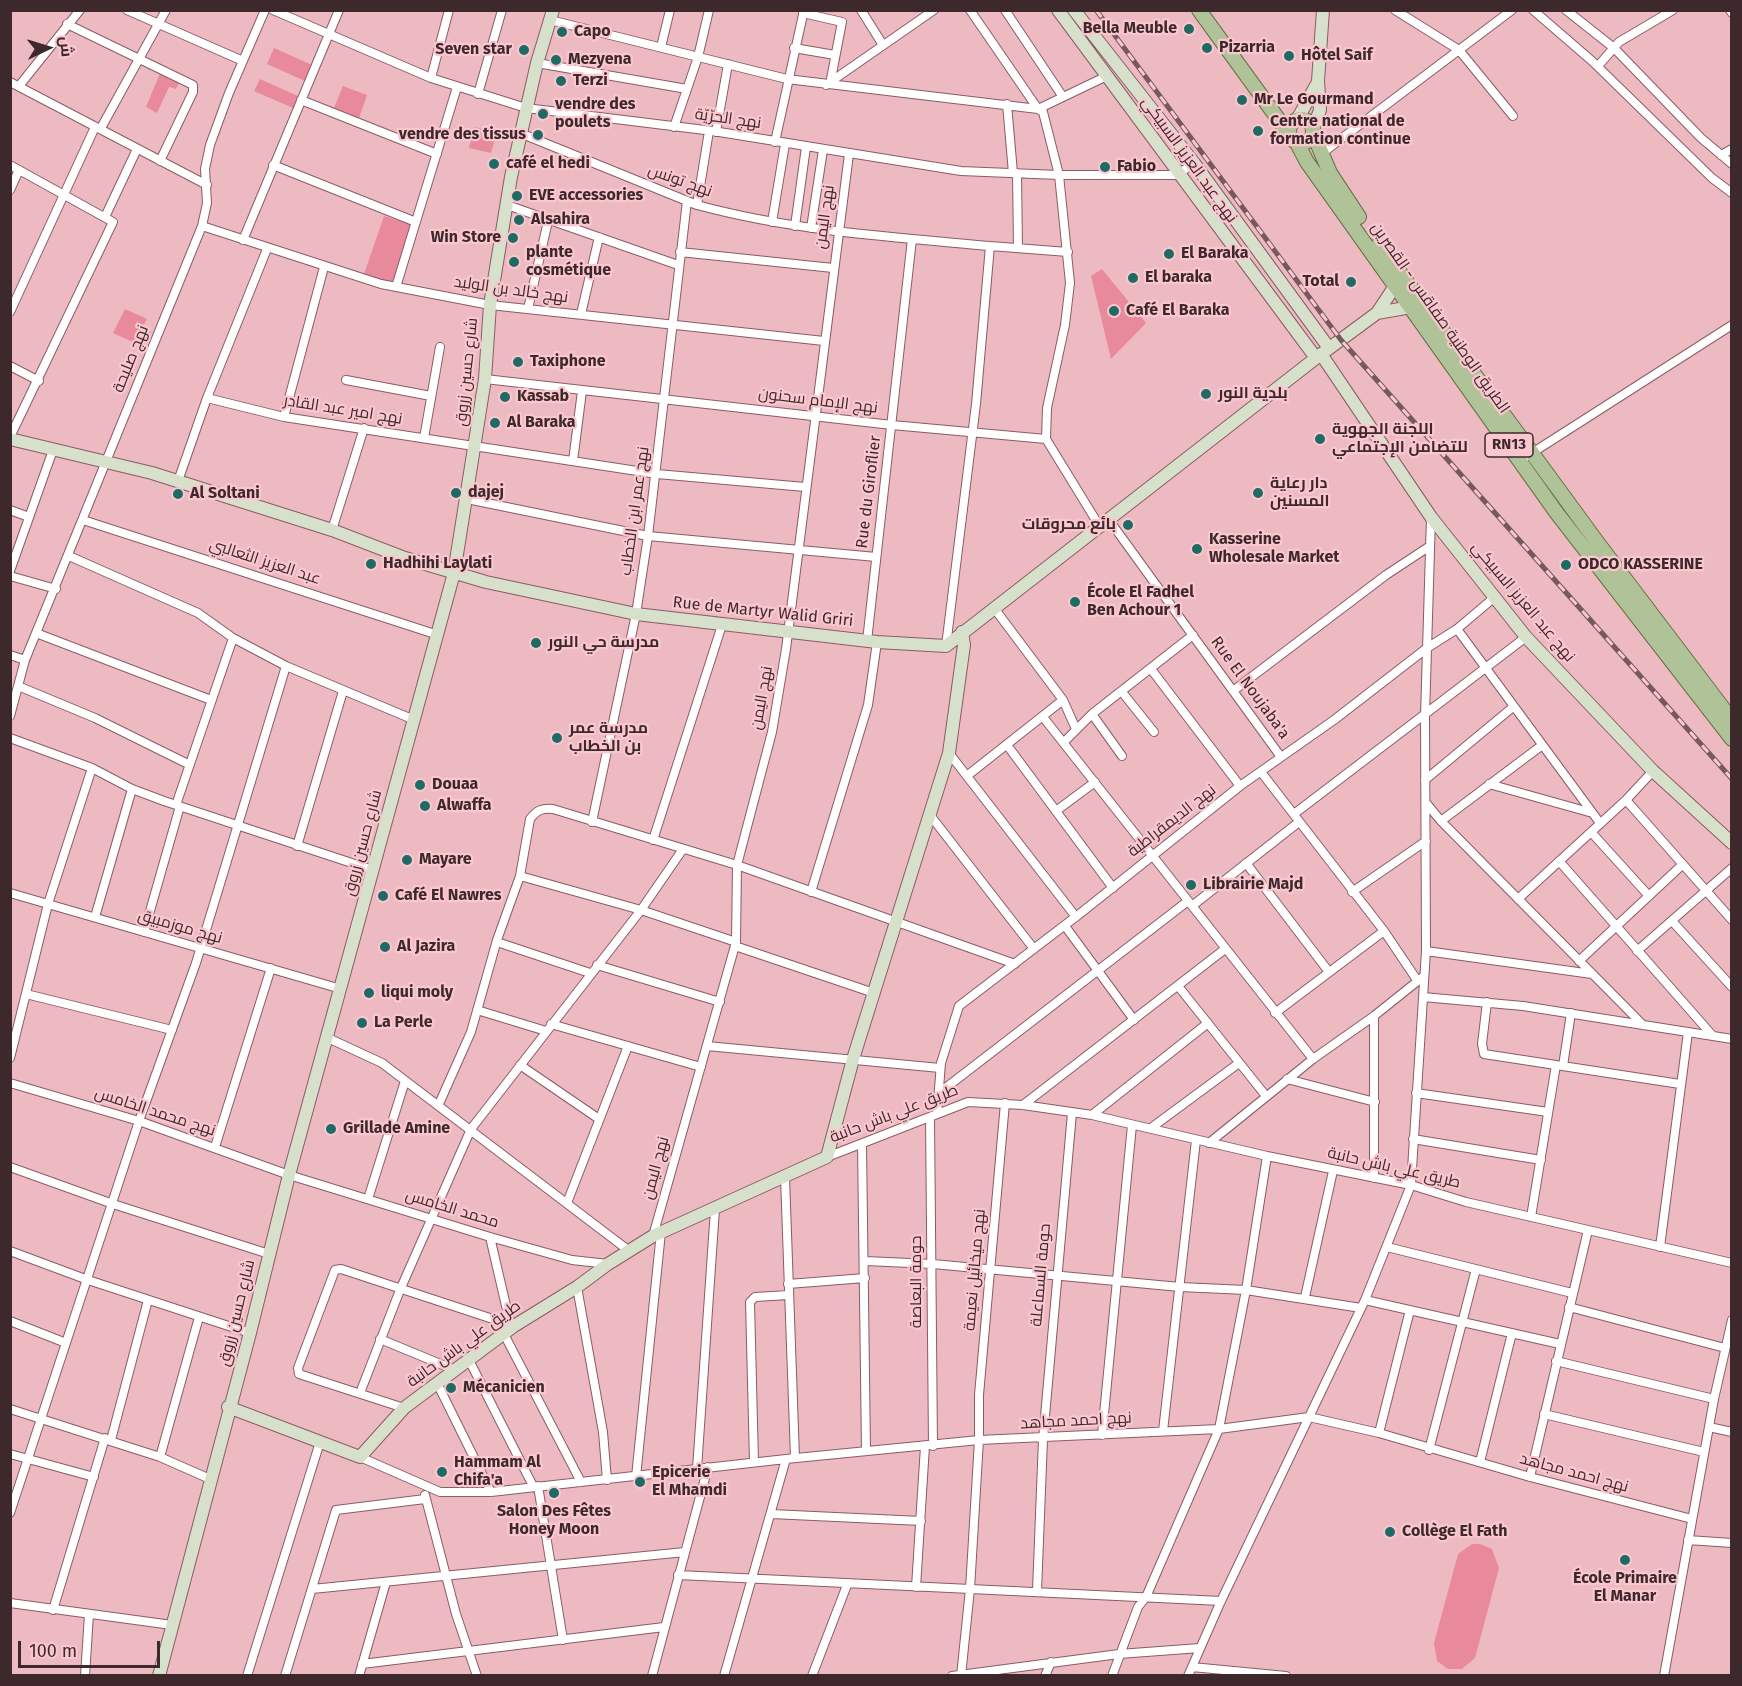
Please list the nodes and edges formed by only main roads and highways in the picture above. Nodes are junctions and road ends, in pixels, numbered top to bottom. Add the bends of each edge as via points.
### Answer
1 (1199, 10) edge
2 (1268, 104) junction
3 (1296, 119) junction
4 (1313, 131) junction
5 (1293, 139) junction
6 (1401, 284) junction
7 (1416, 304) junction
8 (1610, 571) junction
9 (1660, 626) junction
10 (1648, 634) junction
11 (1689, 677) junction
12 (1730, 728) edge

1 - 2 main road, الطريق الوطنية صفاقس - القصرين / RN13
2 - 3 main road, الطريق الوطنية صفاقس - القصرين / RN13 via 1283,116
2 - 5 main road, الطريق الوطنية صفاقس - القصرين / RN13
3 - 4 main road, RN13 via 1310,122
3 - 5 main road via 1289,126
4 - 5 main road via 1306,142
4 - 6 main road, الطريق الوطنية صفاقس - القصرين / RN13 via 1330,173
5 - 6 main road, الطريق الوطنية صفاقس - القصرين / RN13
6 - 7 main road, الطريق الوطنية صفاقس - القصرين / RN13
7 - 8 main road, الطريق الوطنية صفاقس - القصرين / RN13 via 1521,460
7 - 8 main road, الطريق الوطنية صفاقس - القصرين / RN13 via 1533,453
8 - 9 main road, الطريق الوطنية صفاقس - القصرين / RN13
8 - 10 main road, الطريق الوطنية صفاقس - القصرين / RN13
9 - 10 main road
9 - 11 main road, الطريق الوطنية صفاقس - القصرين / RN13
10 - 11 main road, الطريق الوطنية صفاقس - القصرين / RN13
11 - 12 main road, الطريق الوطنية صفاقس - القصرين / RN13

